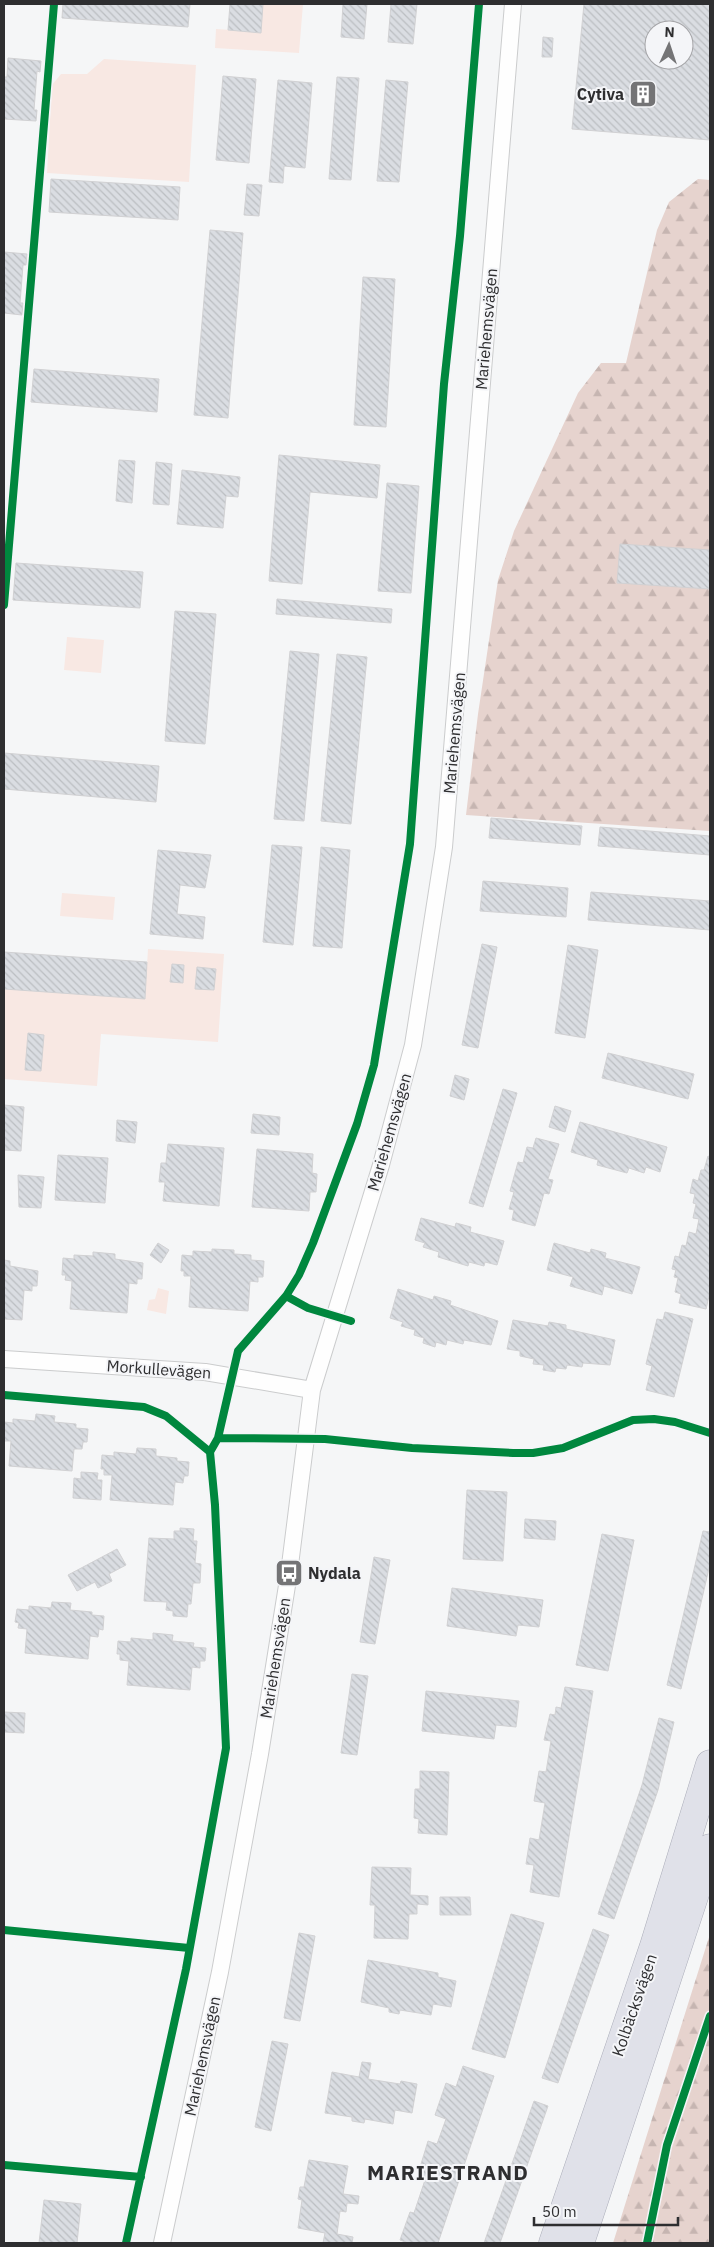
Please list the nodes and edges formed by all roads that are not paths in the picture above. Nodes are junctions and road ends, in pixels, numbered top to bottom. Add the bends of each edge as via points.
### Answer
1 (513, 4) edge
2 (4, 1359) edge
3 (312, 1390) junction
4 (710, 1764) edge
5 (710, 1848) edge
6 (162, 2243) edge
7 (553, 2243) edge
8 (580, 2243) edge

1 - 3 street, Mariehemsvägen via 444,847 412,1045 381,1165
2 - 3 street, Morkullevägen via 205,1372
3 - 6 street, Mariehemsvägen via 289,1573 260,1754 220,1972
4 - 7 highway, Kolbäcksvägen via 654,1946
5 - 8 highway, Kolbäcksvägen

